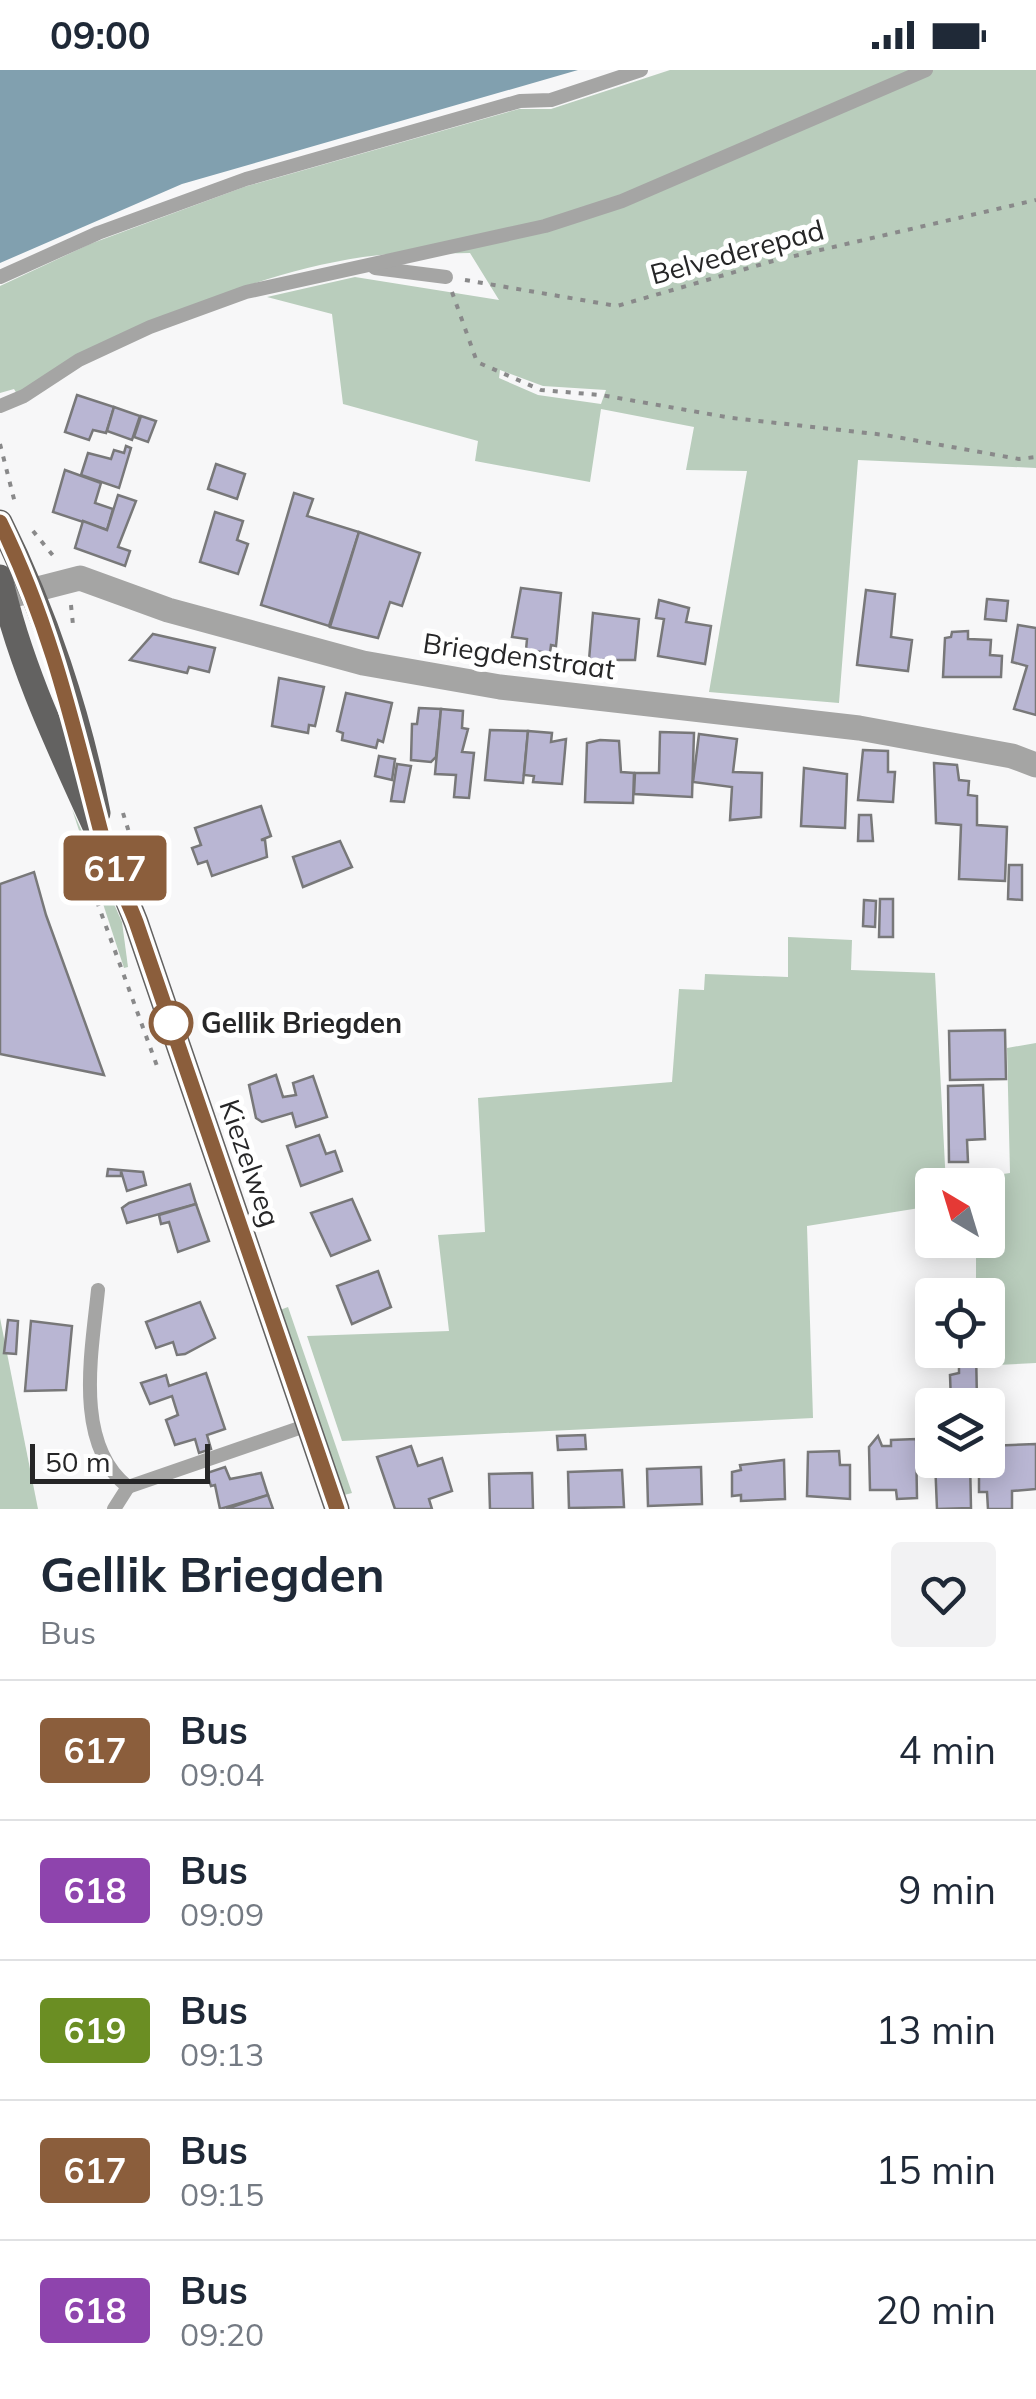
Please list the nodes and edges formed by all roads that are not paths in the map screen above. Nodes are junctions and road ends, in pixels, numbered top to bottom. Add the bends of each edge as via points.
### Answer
1 (640, 70) edge
2 (926, 70) edge
3 (364, 267) junction
4 (0, 277) edge
5 (446, 277) road end
6 (0, 406) edge
7 (9, 519) edge
8 (2, 587) edge
9 (31, 589) junction
10 (1036, 765) edge
11 (103, 838) junction
12 (98, 1290) dead end
13 (308, 1425) junction
14 (128, 1487) junction
15 (114, 1509) edge
16 (337, 1509) edge

1 - 4 lane via 551,100 520,101 246,179
2 - 3 lane via 622,201 545,226
3 - 5 lane
3 - 6 lane via 246,292 150,327
7 - 9 main road, Kiezelweg
8 - 9 street, Briegdenstraat
8 - 11 main road, Kiezelweg via 44,713
9 - 10 street, Briegdenstraat via 80,578 168,610 363,663 500,686 860,728
9 - 11 main road, Kiezelweg via 87,763
11 - 13 main road, Kiezelweg
12 - 14 lane via 87,1401 111,1474
13 - 14 lane
13 - 16 main road, Kiezelweg
14 - 15 lane

